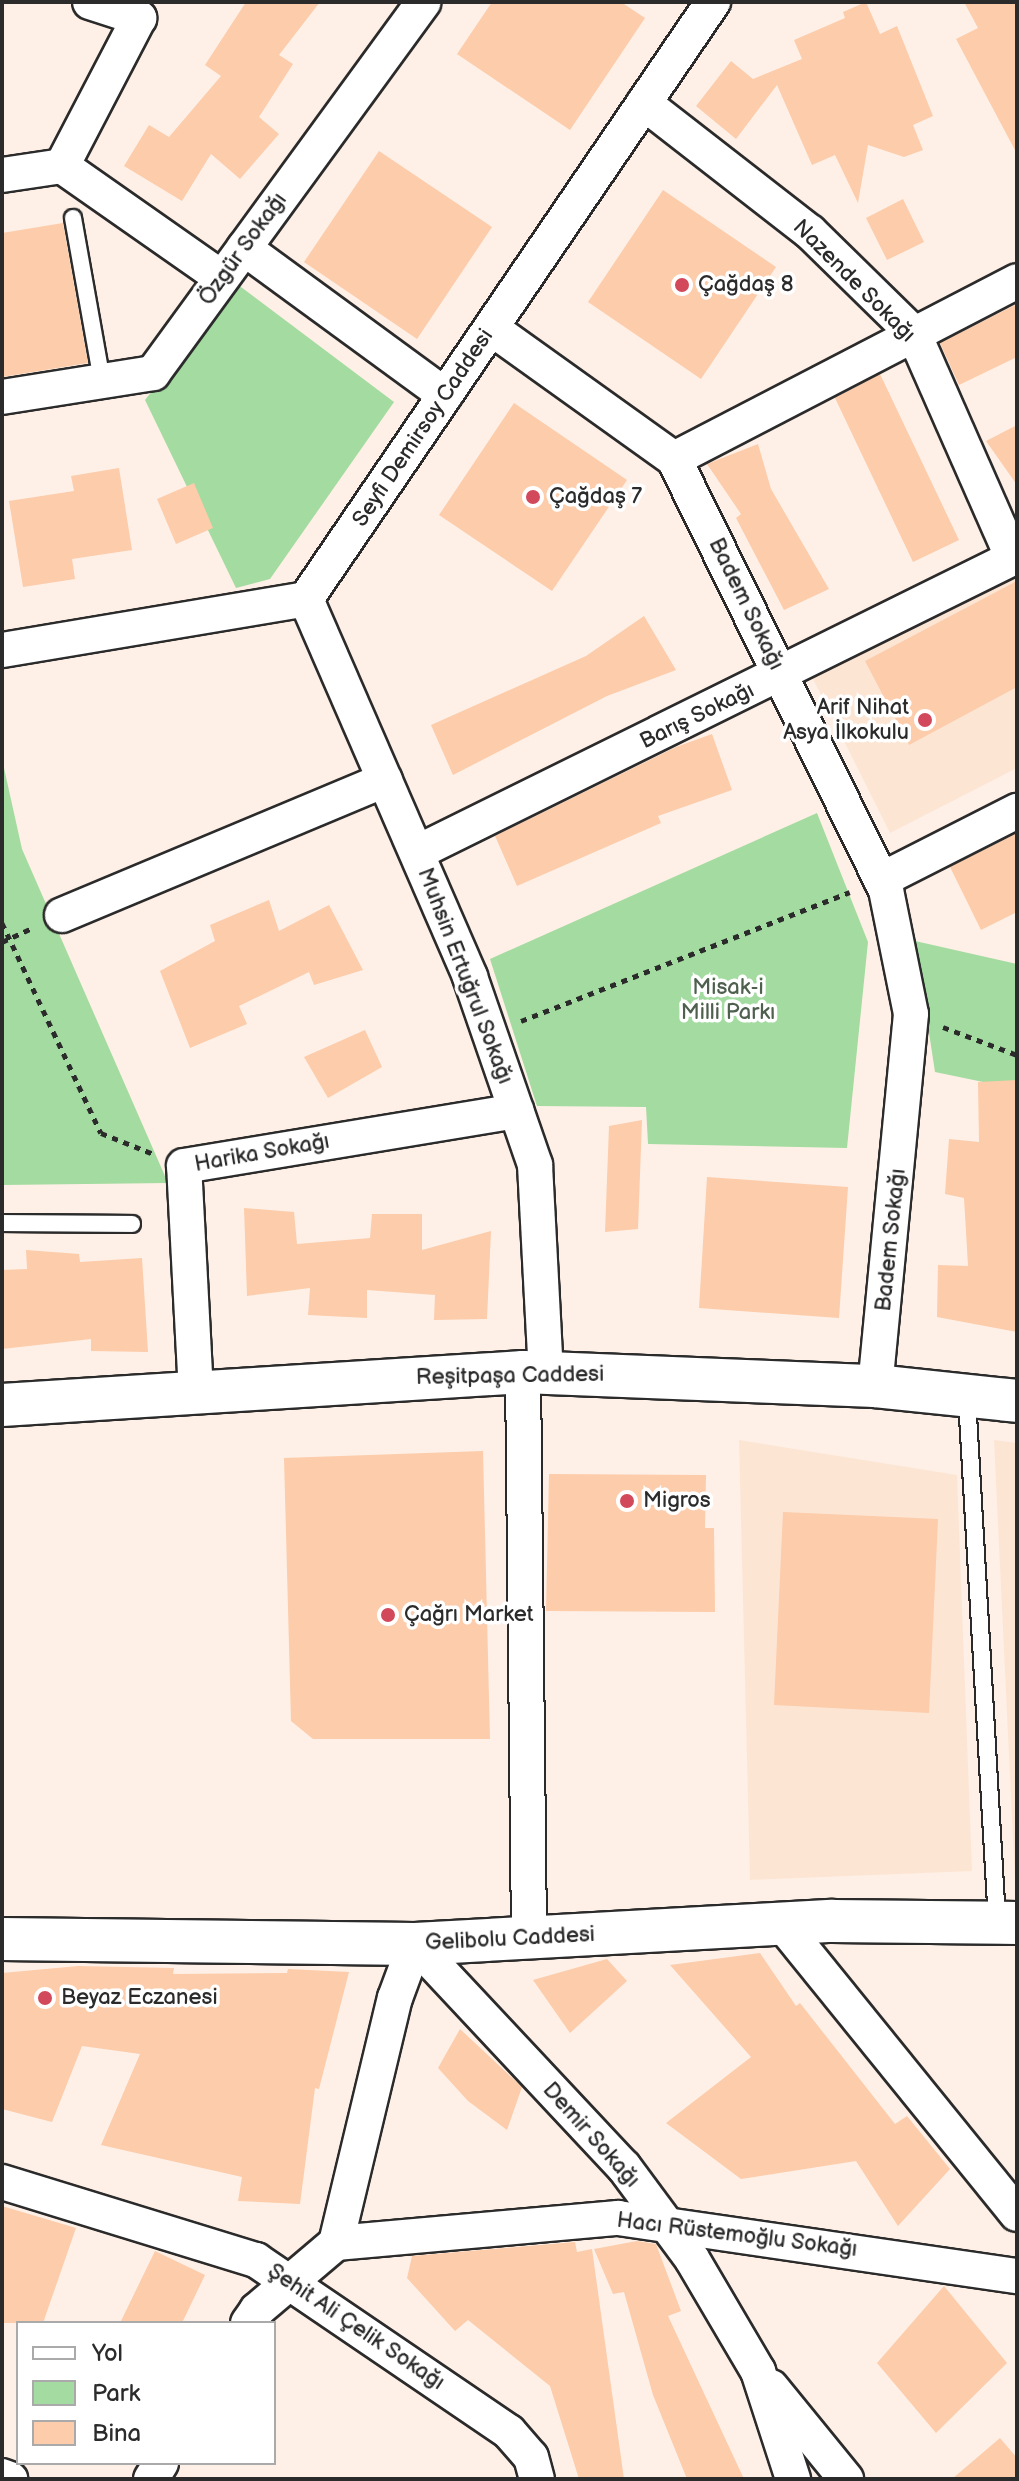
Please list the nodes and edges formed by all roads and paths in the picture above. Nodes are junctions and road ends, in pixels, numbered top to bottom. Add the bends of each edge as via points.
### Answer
1 (90, 2) edge
2 (424, 2) edge
3 (713, 2) edge
4 (644, 103) junction
5 (62, 166) junction
6 (2, 175) edge
7 (73, 218) dead end
8 (244, 248) junction
9 (222, 278) junction
10 (1017, 281) edge
11 (491, 328) junction
12 (914, 334) junction
13 (102, 381) junction
14 (445, 395) junction
15 (2, 397) edge
16 (674, 459) junction
17 (1015, 557) edge
18 (306, 599) junction
19 (2, 650) edge
20 (780, 675) junction
21 (385, 780) junction
22 (1017, 811) edge
23 (418, 852) junction
24 (881, 880) junction
25 (62, 915) dead end
26 (2, 923) edge
27 (911, 1014) junction
28 (490, 1033) junction
29 (1017, 1055) edge
30 (516, 1111) junction
31 (184, 1166) junction
32 (2, 1223) edge
33 (132, 1224) dead end
34 (535, 1372) junction
35 (875, 1386) junction
36 (196, 1393) junction
37 (967, 1395) junction
38 (1017, 1401) edge
39 (2, 1405) edge
40 (1007, 1923) edge
41 (782, 1924) junction
42 (529, 1938) junction
43 (2, 1939) edge
44 (415, 1944) junction
45 (2, 2182) edge
46 (1017, 2214) edge
47 (664, 2221) junction
48 (336, 2243) junction
49 (1017, 2276) edge
50 (295, 2283) junction
51 (249, 2321) edge
52 (758, 2371) junction
53 (2, 2476) edge
54 (10, 2479) edge
55 (537, 2479) edge
56 (793, 2479) edge
57 (846, 2479) edge

1 - 5 street via 139,18
2 - 8 street, Özgür Sokağı
3 - 4 street, Seyfi Demirsoy Caddesi
4 - 11 street, Seyfi Demirsoy Caddesi
4 - 12 street, Nazende Sokağı via 810,232
5 - 6 street
5 - 9 street
7 - 13 lane
8 - 9 street, Özgür Sokağı
8 - 14 street
9 - 13 street, Özgür Sokağı via 153,373
10 - 12 street
11 - 14 street, Seyfi Demirsoy Caddesi
11 - 16 street, Badem Sokağı
12 - 16 street
12 - 17 street, Nazende Sokağı
13 - 15 street, Özgür Sokağı
14 - 18 street, Seyfi Demirsoy Caddesi
16 - 20 street, Badem Sokağı
17 - 20 street, Barış Sokağı
18 - 19 street
18 - 21 street, Muhsin Ertuğrul Sokağı
20 - 23 street, Barış Sokağı
20 - 24 street, Badem Sokağı
21 - 23 street, Muhsin Ertuğrul Sokağı
21 - 25 street
22 - 24 street
23 - 28 street, Muhsin Ertuğrul Sokağı
24 - 27 street, Badem Sokağı
24 - 28 path
26 - 31 path via 101,1133
27 - 29 path
27 - 35 street, Badem Sokağı
28 - 30 street, Muhsin Ertuğrul Sokağı
30 - 31 street, Harika Sokağı
30 - 34 street, Muhsin Ertuğrul Sokağı via 535,1165
31 - 36 street, Harika Sokağı
32 - 33 lane
34 - 35 street, Reşitpaşa Caddesi
34 - 36 street, Reşitpaşa Caddesi
34 - 42 street, Muhsin Ertuğrul Sokağı
35 - 37 street, Reşitpaşa Caddesi
36 - 39 street, Reşitpaşa Caddesi
37 - 38 street, Reşitpaşa Caddesi
37 - 40 lane
40 - 41 street, Gelibolu Caddesi
41 - 42 street, Gelibolu Caddesi
41 - 46 street
42 - 44 street, Gelibolu Caddesi
43 - 44 street, Gelibolu Caddesi
44 - 47 street, Demir Sokağı via 624,2167
44 - 48 street via 387,2027
45 - 50 street, Şehit Ali Çelik Sokağı via 256,2260
47 - 48 street, Hacı Rüstemoğlu Sokağı via 618,2218
47 - 49 street, Hacı Rüstemoğlu Sokağı
47 - 52 street, Demir Sokağı
48 - 50 street
50 - 51 street
50 - 55 street, Şehit Ali Çelik Sokağı via 509,2432 531,2457
52 - 56 street, Demir Sokağı
52 - 57 street
53 - 54 street

